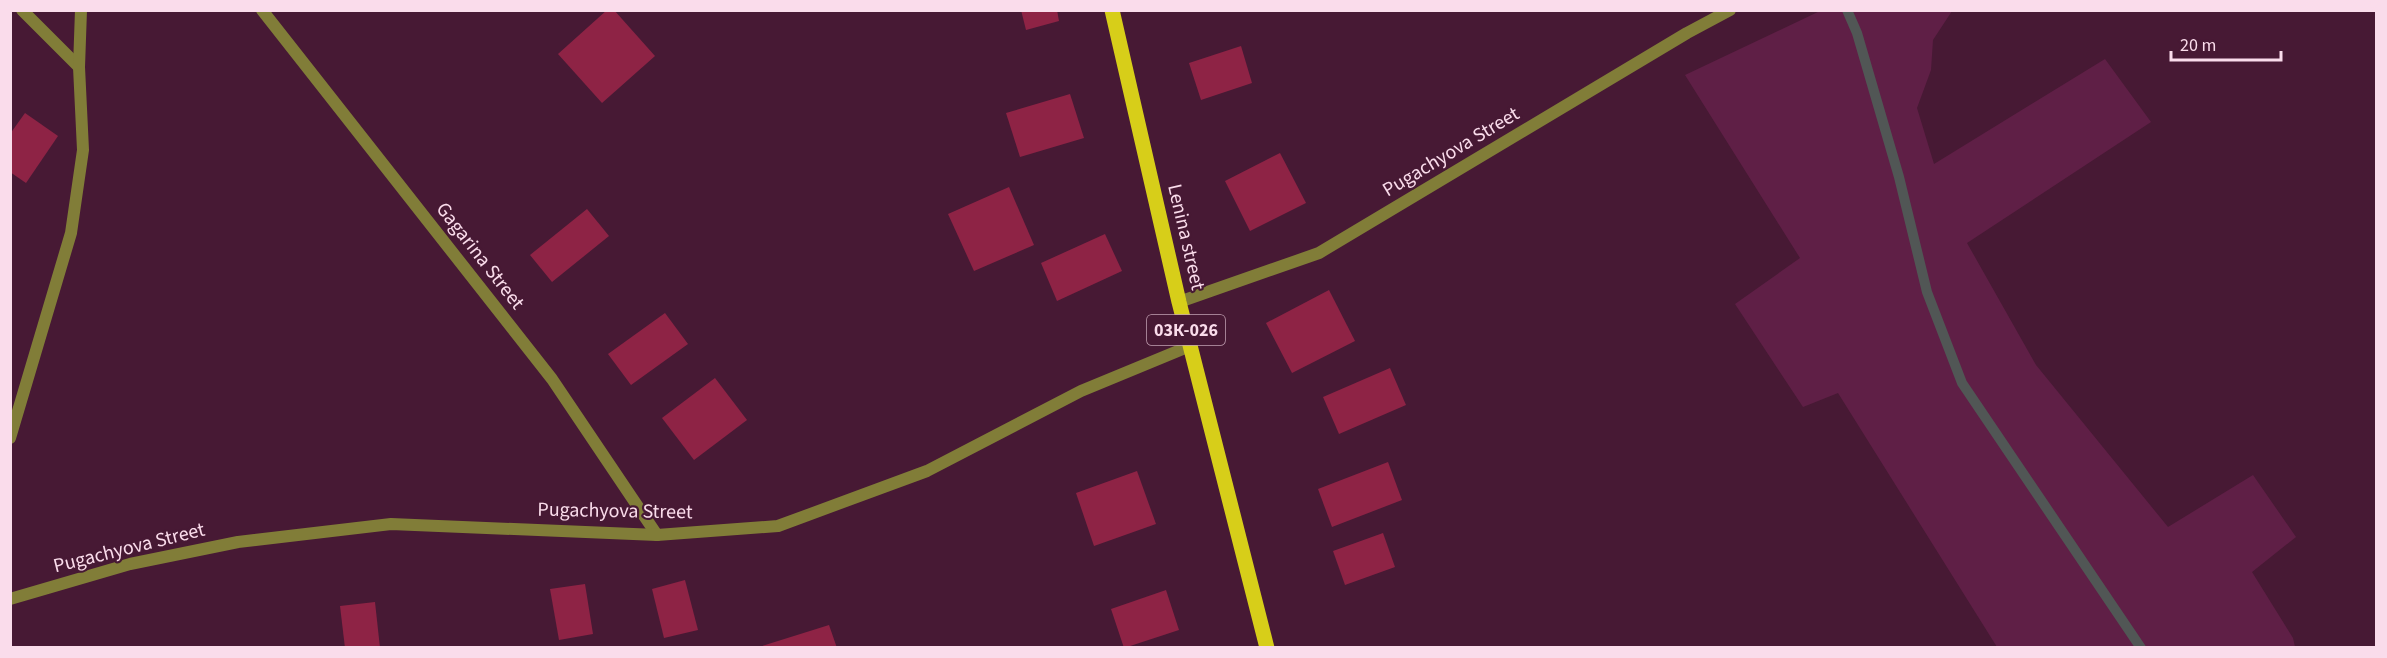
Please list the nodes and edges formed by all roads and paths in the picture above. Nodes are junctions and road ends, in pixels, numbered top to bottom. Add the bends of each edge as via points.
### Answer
1 (22, 10) edge
2 (81, 10) edge
3 (262, 10) edge
4 (1112, 10) edge
5 (1730, 10) edge
6 (79, 67) junction
7 (1179, 302) junction
8 (1190, 346) junction
9 (10, 438) edge
10 (657, 535) junction
11 (10, 599) edge
12 (1267, 648) edge

1 - 6 street
2 - 6 street
3 - 10 street, Gagarina Street via 552,379
4 - 7 main road, Lenina street / 03К-026
5 - 7 street, Pugachyova Street via 1319,253
6 - 9 street via 83,150 71,233
7 - 8 main road, Lenina street / 03К-026
8 - 10 street, Pugachyova Street via 1081,391 927,471 778,525
8 - 12 main road, Lenina street / 03К-026
10 - 11 street, Pugachyova Street via 391,524 227,544 130,564

